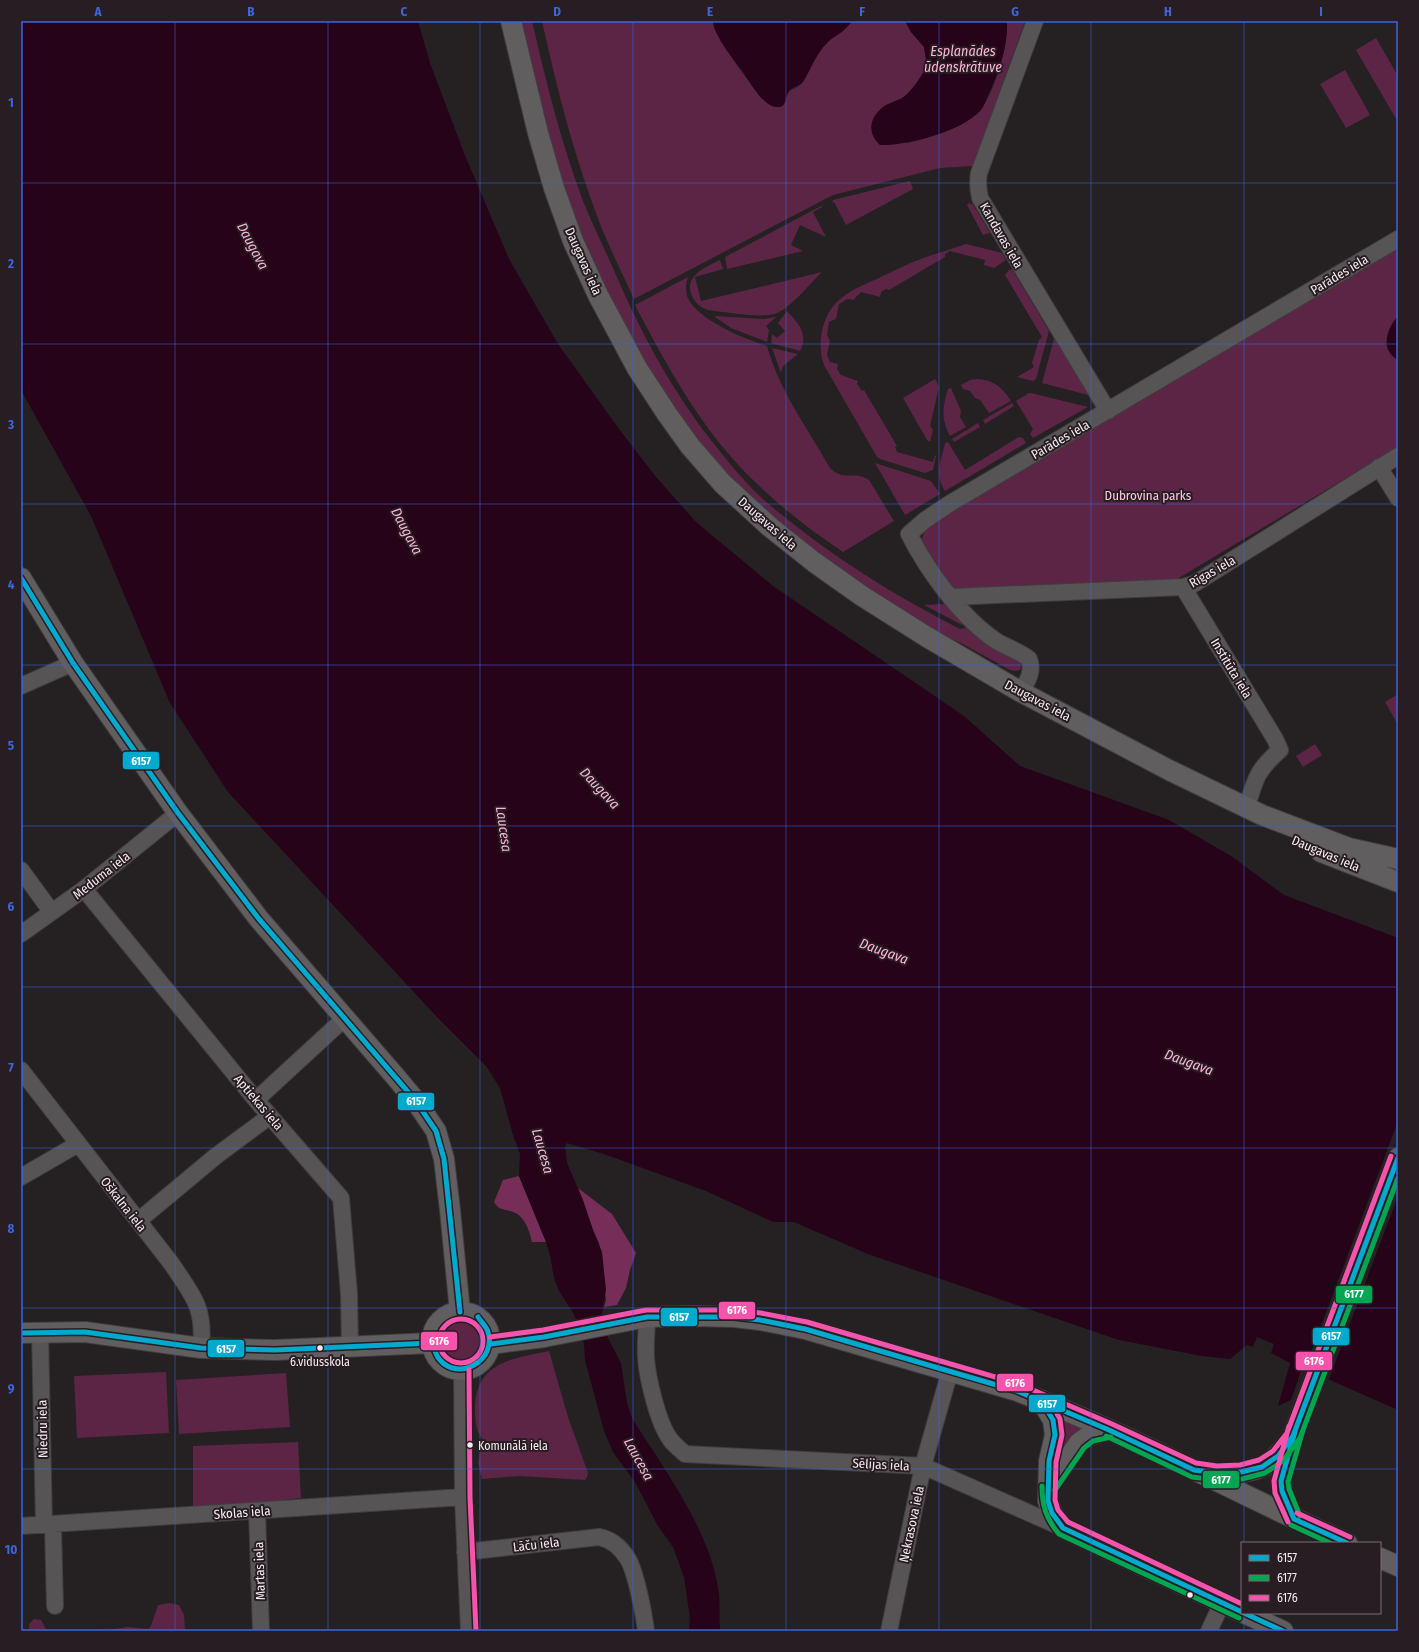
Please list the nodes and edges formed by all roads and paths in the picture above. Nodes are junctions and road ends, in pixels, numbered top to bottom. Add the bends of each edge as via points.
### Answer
1 (511, 21) edge
2 (1035, 21) edge
3 (1398, 239) edge
4 (1108, 411) junction
5 (1398, 456) edge
6 (1379, 467) junction
7 (1398, 498) edge
8 (21, 578) edge
9 (1183, 587) junction
10 (951, 597) junction
11 (73, 663) junction
12 (21, 686) edge
13 (1021, 692) junction
14 (1254, 811) junction
15 (178, 813) junction
16 (1395, 857) edge
17 (21, 870) edge
18 (1398, 882) edge
19 (84, 889) junction
20 (51, 912) junction
21 (21, 934) edge
22 (345, 1018) junction
23 (21, 1070) edge
24 (256, 1100) junction
25 (270, 1116) junction
26 (78, 1144) junction
27 (1398, 1158) edge
28 (21, 1177) edge
29 (138, 1221) junction
30 (460, 1312) junction
31 (647, 1317) junction
32 (31, 1332) edge
33 (432, 1343) junction
34 (491, 1344) junction
35 (350, 1347) junction
36 (201, 1348) junction
37 (462, 1370) junction
38 (950, 1371) junction
39 (1041, 1400) junction
40 (1109, 1430) junction
41 (1293, 1436) junction
42 (923, 1466) junction
43 (1194, 1470) junction
44 (1049, 1486) junction
45 (463, 1497) junction
46 (257, 1511) junction
47 (1294, 1519) junction
48 (48, 1525) junction
49 (21, 1526) edge
50 (1063, 1528) junction
51 (1345, 1542) edge
52 (465, 1552) junction
53 (1381, 1558) edge
54 (1398, 1566) edge
55 (1222, 1603) junction
56 (55, 1606) dead end
57 (1241, 1612) edge
58 (1245, 1614) edge
59 (262, 1631) edge
60 (469, 1631) edge
61 (646, 1631) edge
62 (889, 1631) edge
63 (1208, 1631) edge
64 (1282, 1631) edge

1 - 13 main road, Daugavas iela via 538,133 573,241 598,295 638,368 690,446 740,500 814,562 926,637
2 - 4 street, Kandavas iela via 979,173 978,193 1015,259
3 - 4 street, Parādes iela
4 - 10 street, Parādes iela via 949,504 909,534 917,551
5 - 6 street, Rīgas iela
6 - 7 street
6 - 9 street, Rīgas iela via 1194,584
8 - 11 main road
9 - 10 street, Rīgas iela
9 - 14 street, Institūta iela via 1280,750 1266,762 1255,778
10 - 13 street, Parādes iela via 995,640 1029,659 1030,672
11 - 12 street
11 - 15 main road
13 - 14 main road, Daugavas iela via 1169,770
14 - 16 main road, Daugavas iela via 1349,848
14 - 18 main road, Daugavas iela via 1270,829 1308,847
15 - 19 street, Meduma iela
15 - 22 main road via 259,919
17 - 20 street
19 - 20 street, Meduma iela
19 - 24 street, Aptiekas iela
20 - 21 street, Meduma iela
22 - 24 street
22 - 30 main road via 415,1100 436,1131 444,1159
23 - 26 street, Oškalna iela
24 - 25 street, Aptiekas iela
25 - 29 street via 216,1156
25 - 35 street, Aptiekas iela via 341,1198 349,1294
26 - 28 street
26 - 29 street, Oškalna iela
27 - 41 main road
29 - 36 street, Oškalna iela via 191,1292 199,1310 203,1330
30 - 33 main road via 443,1318 436,1326
30 - 34 main road via 479,1317 490,1334
31 - 34 main road via 555,1335
31 - 38 main road via 734,1317 760,1320 804,1329
31 - 42 street, Sēlijas iela via 646,1357 653,1393 669,1438 686,1454
32 - 36 main road via 85,1332
32 - 48 street, Niedru iela
33 - 35 main road
33 - 37 main road via 434,1352 442,1362 453,1369
34 - 37 main road via 484,1359 470,1369
35 - 36 main road via 274,1350
37 - 45 street
38 - 39 main road
38 - 42 street, Ņekrasova iela
39 - 40 main road
39 - 44 main road, Sēlijas iela via 1053,1420 1055,1435 1049,1461
40 - 43 main road
40 - 44 main road via 1090,1435 1078,1443
41 - 43 main road via 1278,1456 1262,1467 1241,1472 1217,1473
41 - 47 main road via 1281,1481 1282,1491
42 - 50 street, Sēlijas iela
42 - 62 street, Ņekrasova iela
43 - 47 main road
44 - 50 main road, Sēlijas iela via 1048,1501 1052,1513
45 - 46 street, Skolas iela
45 - 52 street
46 - 48 street, Skolas iela
46 - 59 street, Martas iela
47 - 51 main road
48 - 49 street, Skolas iela
48 - 56 street, Niedru iela
50 - 55 main road, Sēlijas iela
52 - 60 street
52 - 61 street, Lāču iela via 599,1536 607,1538 628,1559 638,1587
53 - 54 main road
55 - 57 main road, Sēlijas iela
55 - 63 street
58 - 64 main road, Sēlijas iela

